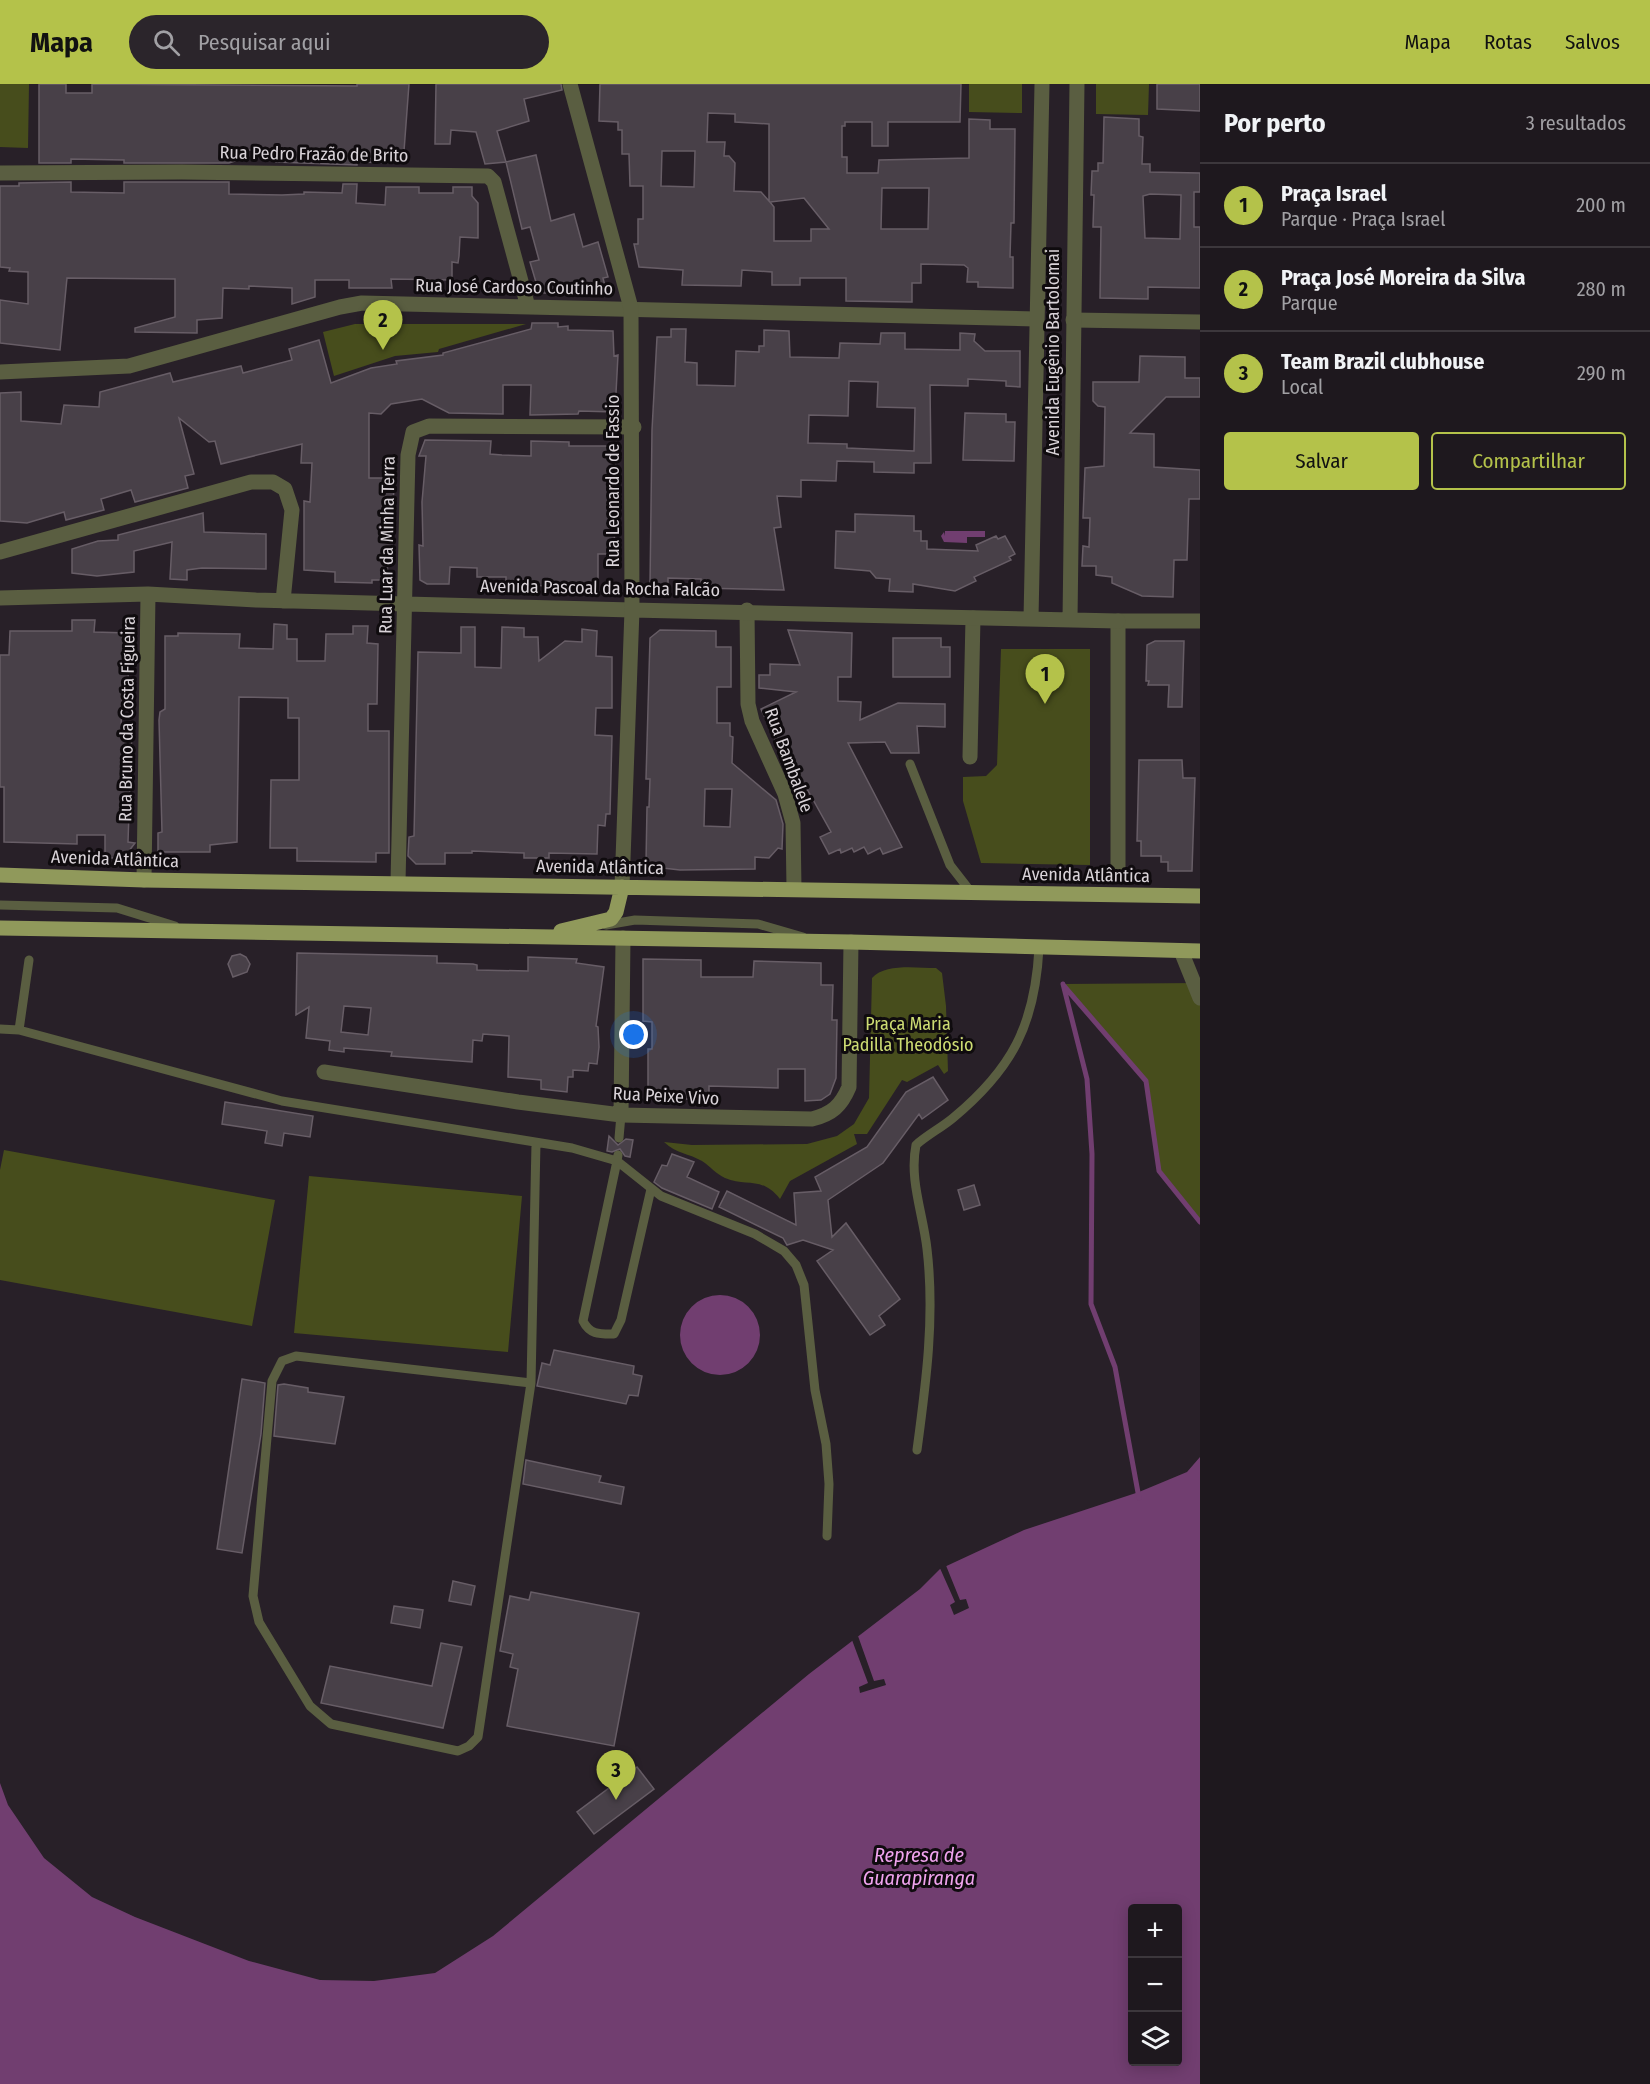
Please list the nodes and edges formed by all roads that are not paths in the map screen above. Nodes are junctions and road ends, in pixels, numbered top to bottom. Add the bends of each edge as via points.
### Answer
1 (570, 84) edge
2 (1042, 84) edge
3 (1077, 84) edge
4 (0, 173) edge
5 (528, 307) junction
6 (631, 308) junction
7 (1036, 319) junction
8 (1073, 320) junction
9 (1200, 322) edge
10 (0, 372) edge
11 (633, 427) junction
12 (0, 552) edge
13 (148, 594) junction
14 (0, 598) edge
15 (283, 601) junction
16 (405, 603) junction
17 (632, 610) junction
18 (747, 610) junction
19 (973, 618) junction
20 (1031, 619) junction
21 (1070, 620) junction
22 (1118, 621) junction
23 (1200, 621) edge
24 (970, 757) dead end
25 (909, 764) dead end
26 (1118, 869) dead end
27 (0, 875) edge
28 (144, 880) junction
29 (398, 882) junction
30 (622, 887) junction
31 (794, 888) junction
32 (971, 892) junction
33 (1200, 896) edge
34 (0, 905) edge
35 (0, 928) edge
36 (188, 931) junction
37 (541, 936) junction
38 (623, 938) junction
39 (820, 941) junction
40 (851, 942) junction
41 (1039, 948) junction
42 (1181, 951) junction
43 (1200, 951) edge
44 (29, 960) dead end
45 (1200, 998) edge
46 (0, 1029) edge
47 (19, 1030) junction
48 (324, 1072) dead end
49 (621, 1115) junction
50 (619, 1138) dead end
51 (536, 1143) junction
52 (617, 1158) junction
53 (651, 1189) junction
54 (531, 1383) junction
55 (917, 1450) dead end
56 (827, 1536) dead end

1 - 6 street, Rua Leonardo de Fassio
2 - 7 street, Avenida Eugênio Bartolomai
3 - 8 street, Avenida Eugênio Bartolomai
4 - 5 street, Rua Pedro Frazão de Brito via 488,176 501,202
5 - 6 street, Rua José Cardoso Coutinho
5 - 10 street, Rua José Cardoso Coutinho via 350,304 129,366
6 - 7 street, Rua José Cardoso Coutinho
6 - 11 street, Rua Leonardo de Fassio
7 - 20 street, Avenida Eugênio Bartolomai
8 - 9 street
8 - 21 street, Avenida Eugênio Bartolomai
11 - 16 street, Rua Luar da Minha Terra via 429,426 413,432 408,454
11 - 17 street, Rua Leonardo de Fassio
12 - 15 street via 251,482 273,482 285,489 292,510
13 - 14 street, Avenida Pascoal da Rocha Falcão
13 - 15 street, Avenida Pascoal da Rocha Falcão
13 - 28 street, Rua Bruno da Costa Figueira
15 - 16 street, Avenida Pascoal da Rocha Falcão
16 - 17 street, Avenida Pascoal da Rocha Falcão
16 - 29 street, Rua Luar da Minha Terra
17 - 18 street, Avenida Pascoal da Rocha Falcão
17 - 30 street, Rua Leonardo de Fassio
18 - 19 street, Avenida Pascoal da Rocha Falcão
18 - 31 street, Rua Bambalele via 748,704 793,823
19 - 20 street, Avenida Pascoal da Rocha Falcão
19 - 24 street
20 - 21 street, Avenida Pascoal da Rocha Falcão
21 - 22 street, Avenida Pascoal da Rocha Falcão
22 - 23 street, Avenida Pascoal da Rocha Falcão
22 - 26 street
25 - 32 lane via 950,865
27 - 28 main road, Avenida Atlântica
28 - 29 main road, Avenida Atlântica
29 - 30 main road, Avenida Atlântica
30 - 31 main road, Avenida Atlântica
30 - 37 main road via 611,920
31 - 32 main road, Avenida Atlântica
32 - 33 main road, Avenida Atlântica
34 - 36 lane via 117,908
35 - 36 main road
36 - 37 main road
37 - 38 main road
37 - 39 lane via 634,920 758,924
38 - 39 main road
38 - 49 street
39 - 40 main road
40 - 41 main road
40 - 49 street, Rua Peixe Vivo via 849,1087 843,1102 828,1114 812,1119
41 - 42 main road
41 - 55 lane via 1024,1032 1009,1060 990,1085 916,1145 912,1164 927,1248 930,1350
42 - 43 main road
42 - 45 street
44 - 47 lane
46 - 47 lane
47 - 51 lane via 282,1101
48 - 49 street, Rua Peixe Vivo
49 - 50 lane
51 - 52 lane
51 - 54 lane
52 - 53 lane
52 - 53 lane via 585,1301 583,1321 587,1329 597,1334 614,1334 621,1320
53 - 56 lane via 755,1234 784,1251 796,1265 804,1285 815,1390 826,1444
54 - 54 lane via 478,1737 458,1751 331,1724 310,1706 259,1622 253,1596 272,1381 282,1361 296,1356

